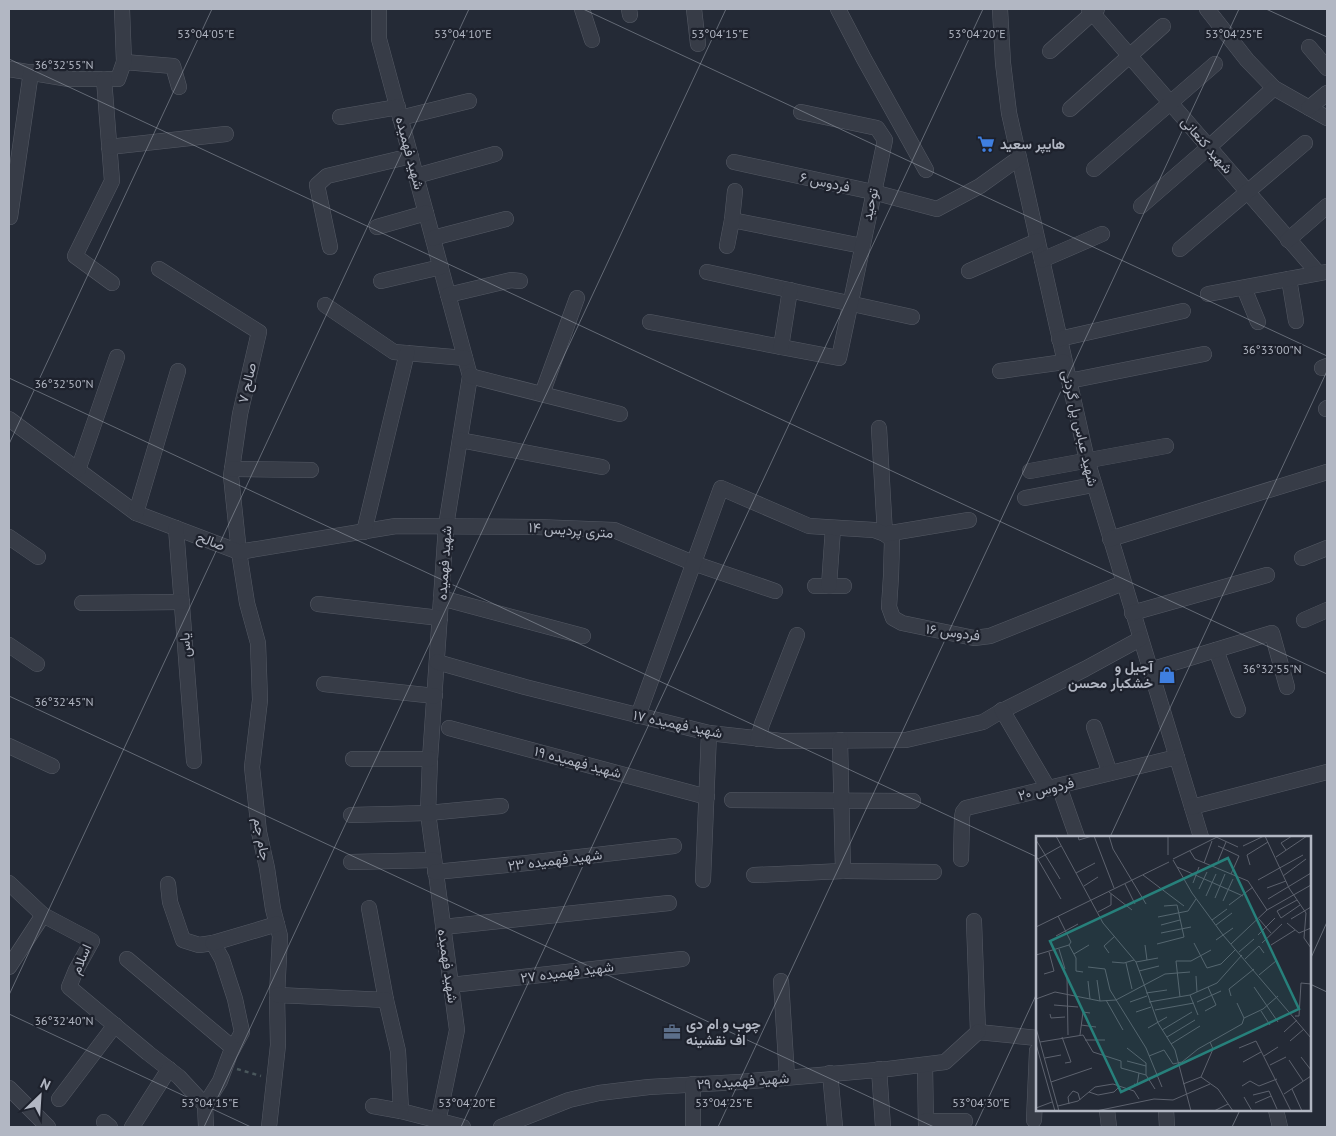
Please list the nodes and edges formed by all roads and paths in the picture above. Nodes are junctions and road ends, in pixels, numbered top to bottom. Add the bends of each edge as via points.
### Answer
1 (122, 9) edge
2 (379, 9) edge
3 (582, 9) edge
4 (694, 9) edge
5 (838, 9) edge
6 (1000, 9) edge
7 (1208, 9) edge
8 (1093, 10) edge
9 (1163, 26) dead end
10 (592, 40) dead end
11 (698, 44) dead end
12 (1310, 47) dead end
13 (1050, 51) dead end
14 (1130, 55) junction
15 (124, 62) junction
16 (1215, 64) dead end
17 (1327, 68) edge
18 (9, 69) edge
19 (31, 72) junction
20 (104, 79) junction
21 (179, 87) dead end
22 (1274, 88) junction
23 (1327, 92) edge
24 (470, 101) dead end
25 (1170, 102) junction
26 (1309, 108) junction
27 (1070, 109) dead end
28 (399, 112) junction
29 (801, 112) dead end
30 (340, 118) dead end
31 (1327, 118) edge
32 (226, 134) dead end
33 (1305, 143) dead end
34 (109, 147) junction
35 (1209, 147) junction
36 (495, 154) dead end
37 (411, 156) junction
38 (1019, 158) junction
39 (734, 162) dead end
40 (1094, 169) dead end
41 (926, 170) dead end
42 (416, 176) junction
43 (735, 191) dead end
44 (873, 192) junction
45 (1247, 192) junction
46 (1141, 206) dead end
47 (1327, 206) edge
48 (426, 213) junction
49 (10, 217) edge
50 (506, 219) dead end
51 (732, 220) junction
52 (377, 227) dead end
53 (1102, 234) dead end
54 (433, 238) junction
55 (1288, 240) junction
56 (1037, 241) junction
57 (330, 246) dead end
58 (727, 246) dead end
59 (862, 246) junction
60 (1180, 250) dead end
61 (1042, 260) junction
62 (441, 267) junction
63 (159, 269) dead end
64 (969, 271) dead end
65 (707, 272) dead end
66 (1322, 272) edge
67 (1289, 279) junction
68 (381, 281) dead end
69 (520, 281) dead end
70 (112, 283) dead end
71 (1244, 288) junction
72 (790, 290) junction
73 (1208, 294) dead end
74 (448, 295) junction
75 (577, 298) dead end
76 (850, 304) junction
77 (325, 306) dead end
78 (1183, 311) dead end
79 (912, 317) dead end
80 (1296, 321) dead end
81 (650, 322) dead end
82 (1258, 322) dead end
83 (1059, 339) junction
84 (781, 347) junction
85 (407, 353) junction
86 (1204, 354) dead end
87 (117, 356) dead end
88 (465, 358) junction
89 (1064, 362) junction
90 (1000, 371) dead end
91 (178, 372) dead end
92 (470, 376) junction
93 (1069, 381) junction
94 (542, 394) junction
95 (620, 414) dead end
96 (9, 419) edge
97 (879, 428) dead end
98 (460, 440) junction
99 (1166, 446) dead end
100 (1087, 460) junction
101 (602, 466) dead end
102 (232, 469) junction
103 (78, 470) junction
104 (311, 470) dead end
105 (1030, 471) dead end
106 (1327, 472) edge
107 (1093, 485) junction
108 (1025, 498) dead end
109 (136, 513) junction
110 (969, 520) dead end
111 (446, 526) junction
112 (176, 528) junction
113 (833, 528) junction
114 (364, 532) junction
115 (885, 534) junction
116 (9, 537) edge
117 (1110, 538) junction
118 (1327, 548) edge
119 (239, 552) junction
120 (38, 557) dead end
121 (1302, 558) dead end
122 (693, 563) junction
123 (1267, 575) dead end
124 (1123, 583) junction
125 (829, 586) dead end
126 (775, 591) dead end
127 (441, 598) junction
128 (182, 602) junction
129 (82, 603) dead end
130 (318, 604) dead end
131 (1327, 610) edge
132 (1132, 613) junction
133 (440, 618) junction
134 (1304, 620) dead end
135 (797, 635) dead end
136 (583, 636) dead end
137 (1140, 639) junction
138 (9, 645) edge
139 (1216, 650) junction
140 (437, 662) junction
141 (37, 664) dead end
142 (1150, 670) junction
143 (324, 684) dead end
144 (1287, 687) dead end
145 (434, 696) junction
146 (1002, 710) junction
147 (1238, 710) dead end
148 (638, 716) junction
149 (1094, 727) dead end
150 (449, 728) dead end
151 (709, 733) junction
152 (758, 738) junction
153 (840, 740) junction
154 (9, 746) edge
155 (1176, 757) junction
156 (353, 759) dead end
157 (430, 759) junction
158 (194, 761) dead end
159 (52, 766) dead end
160 (1327, 772) edge
161 (1110, 773) junction
162 (1054, 787) junction
163 (707, 797) junction
164 (732, 800) dead end
165 (841, 800) junction
166 (913, 801) dead end
167 (501, 806) dead end
168 (1192, 807) junction
169 (428, 813) junction
170 (351, 815) dead end
171 (1077, 836) edge
172 (1201, 836) edge
173 (674, 846) dead end
174 (960, 859) dead end
175 (351, 862) dead end
176 (435, 866) junction
177 (843, 871) junction
178 (934, 872) dead end
179 (754, 875) dead end
180 (703, 880) dead end
181 (9, 883) edge
182 (168, 884) dead end
183 (669, 903) dead end
184 (370, 908) dead end
185 (43, 915) junction
186 (974, 921) dead end
187 (277, 924) junction
188 (443, 927) junction
189 (213, 943) junction
190 (127, 959) dead end
191 (682, 959) dead end
192 (9, 968) edge
193 (780, 981) dead end
194 (451, 985) junction
195 (277, 995) junction
196 (386, 1000) junction
197 (115, 1025) junction
198 (978, 1032) junction
199 (1036, 1038) edge
200 (233, 1048) junction
201 (925, 1064) junction
202 (226, 1065) junction
203 (170, 1069) junction
204 (879, 1070) junction
205 (830, 1073) junction
206 (1036, 1074) edge
207 (787, 1078) junction
208 (274, 1081) junction
209 (693, 1084) junction
210 (11, 1095) edge
211 (59, 1099) dead end
212 (205, 1104) junction
213 (373, 1106) dead end
214 (401, 1111) junction
215 (1107, 1111) edge
216 (1166, 1111) edge
217 (1276, 1111) edge
218 (1034, 1120) dead end
219 (965, 1121) dead end
220 (437, 1124) edge
221 (926, 1124) edge
222 (48, 1127) edge
223 (132, 1127) edge
224 (206, 1127) edge
225 (269, 1127) edge
226 (463, 1127) edge
227 (501, 1127) edge
228 (693, 1127) edge
229 (835, 1127) edge
230 (883, 1127) edge
231 (1109, 1127) edge
232 (1168, 1127) edge
233 (1280, 1127) edge

1 - 15 street
2 - 28 street, شهید فهمیده via 380,39
3 - 10 street
4 - 11 street
5 - 41 street
6 - 38 street, شهید عباس پل گردنی via 1009,113
7 - 22 street via 1247,60
8 - 13 street
8 - 14 street, شهید کنعانی
9 - 14 street
12 - 17 street
14 - 25 street, شهید کنعانی
14 - 27 street
15 - 20 street via 118,80
15 - 21 street via 173,66
16 - 25 street
18 - 19 street
19 - 20 street via 69,79
19 - 49 street
20 - 34 street
22 - 26 street
22 - 35 street
23 - 26 street
24 - 28 street
25 - 35 street, شهید کنعانی
25 - 40 street
26 - 31 street
28 - 30 street
28 - 37 street, شهید فهمیده
29 - 44 street, توحید via 876,128 884,140
32 - 34 street
33 - 45 street
34 - 70 street via 112,181 75,256
35 - 45 street, شهید کنعانی
35 - 46 street
36 - 42 street
37 - 42 street, شهید فهمیده
37 - 57 street via 327,176 318,185
38 - 44 street, فردوس ۶ via 980,186 937,209
38 - 56 street, شهید عباس پل گردنی
39 - 44 street, فردوس ۶
42 - 48 street, شهید فهمیده
43 - 51 street
44 - 59 street, توحید
45 - 55 street, شهید کنعانی
45 - 60 street
47 - 55 street
48 - 52 street
48 - 54 street, شهید فهمیده
50 - 54 street
51 - 58 street
51 - 59 street
53 - 61 street
54 - 62 street, شهید فهمیده
55 - 66 street, شهید کنعانی
56 - 61 street, شهید عباس پل گردنی
56 - 64 street
59 - 76 street, توحید
61 - 83 street, شهید عباس پل گردنی
62 - 68 street
62 - 74 street, شهید فهمیده
63 - 102 street, صالح ۷ via 259,332 240,414
65 - 72 street
66 - 67 street
67 - 71 street
67 - 80 street
69 - 74 street via 511,280
71 - 73 street
71 - 82 street
72 - 76 street
72 - 84 street
74 - 88 street, شهید فهمیده
75 - 94 street
76 - 79 street
76 - 84 street, توحید via 839,358
77 - 85 street via 394,352
78 - 83 street
81 - 84 street
83 - 89 street, شهید عباس پل گردنی
85 - 88 street
85 - 114 street
86 - 93 street
87 - 103 street
88 - 92 street, شهید فهمیده
89 - 90 street
89 - 93 street, شهید عباس پل گردنی
91 - 109 street
92 - 94 street
92 - 98 street, شهید فهمیده
93 - 100 street, شهید عباس پل گردنی
94 - 95 street
96 - 103 street, صالح
97 - 115 street
98 - 101 street
98 - 111 street, شهید فهمیده
99 - 100 street
100 - 105 street
100 - 107 street, شهید عباس پل گردنی
102 - 104 street
102 - 119 street, صالح ۷
103 - 109 street, صالح
106 - 117 street
107 - 108 street
107 - 117 street, شهید عباس پل گردنی
109 - 112 street, صالح
110 - 115 street
111 - 114 street, صالح via 396,526
111 - 122 street, ۱۴ متری پردیس via 614,530
111 - 127 street, شهید فهمیده
112 - 119 street, صالح
112 - 128 street, یاس
113 - 115 street via 874,530
113 - 122 street via 810,526 721,488
113 - 125 street
114 - 119 street, صالح
115 - 124 street, فردوس ۱۶ via 892,540 889,607 893,618 902,623 974,638 990,636
116 - 120 street
117 - 124 street, شهید عباس پل گردنی
118 - 121 street
119 - 187 street, جام جم via 247,603 258,643 260,700 252,768 259,832
122 - 126 street, ۱۴ متری پردیس
122 - 148 street
123 - 132 street
124 - 132 street, شهید عباس پل گردنی
127 - 133 street, شهید فهمیده
127 - 136 street
128 - 129 street
128 - 158 street, یاس
130 - 133 street
131 - 134 street
132 - 137 street, شهید عباس پل گردنی
133 - 140 street, شهید فهمیده
135 - 152 street
137 - 142 street, شهید عباس پل گردنی
137 - 146 street, شهید فهمیده ۱۷
138 - 141 street
139 - 142 street
139 - 144 street via 1272,633
139 - 147 street
140 - 145 street, شهید فهمیده
140 - 148 street, شهید فهمیده ۱۷
142 - 155 street, شهید عباس پل گردنی
143 - 145 street
145 - 157 street, شهید فهمیده
146 - 153 street, شهید فهمیده ۱۷ via 983,722 906,740
146 - 162 street
148 - 151 street, شهید فهمیده ۱۷
149 - 161 street
150 - 163 street, شهید فهمیده ۱۹
151 - 152 street, شهید فهمیده ۱۷
151 - 163 street
152 - 153 street, شهید فهمیده ۱۷
153 - 165 street
154 - 159 street
155 - 161 street, فردوس ۲۰
155 - 168 street, شهید عباس پل گردنی
156 - 157 street
157 - 169 street, شهید فهمیده
160 - 168 street
161 - 162 street, فردوس ۲۰
162 - 171 street
162 - 174 street, فردوس ۲۰ via 966,808 962,817
163 - 180 street
164 - 165 street
165 - 166 street
165 - 177 street
167 - 169 street
168 - 172 street, شهید عباس پل گردنی
169 - 170 street
169 - 176 street, شهید فهمیده
173 - 176 street, شهید فهمیده ۲۳ via 527,863
175 - 176 street, شهید فهمیده ۲۳
176 - 188 street, شهید فهمیده
177 - 178 street
177 - 179 street
181 - 185 street, اسلام
182 - 189 street via 170,902 184,940
183 - 188 street
184 - 196 street
185 - 192 street
185 - 197 street, اسلام via 92,941 69,987
186 - 198 street
187 - 189 street
187 - 195 street, جام جم via 280,936
188 - 194 street, شهید فهمیده
189 - 200 street via 222,959 242,1032
190 - 200 street
191 - 194 street, شهید فهمیده ۲۷
193 - 207 street
194 - 220 street, شهید فهمیده via 457,1030
195 - 196 street
195 - 208 street, جام جم via 278,1045
196 - 214 street via 398,1051
197 - 203 street, اسلام
197 - 211 street
198 - 199 street
198 - 201 street, شهید فهمیده ۲۹ via 944,1062
200 - 202 street
201 - 204 street, شهید فهمیده ۲۹
201 - 221 street
202 - 208 path
202 - 212 street
203 - 212 street, اسلام
203 - 223 street
204 - 205 street, شهید فهمیده ۲۹
204 - 230 street
205 - 207 street, شهید فهمیده ۲۹
205 - 229 street
206 - 218 street
207 - 209 street, شهید فهمیده ۲۹
208 - 225 street, جام جم
209 - 227 street, شهید فهمیده ۲۹ via 599,1093 569,1100
209 - 228 street
210 - 222 street
212 - 224 street
213 - 214 street
214 - 220 street
215 - 231 street
216 - 232 street
217 - 233 street
219 - 221 street
220 - 226 street

